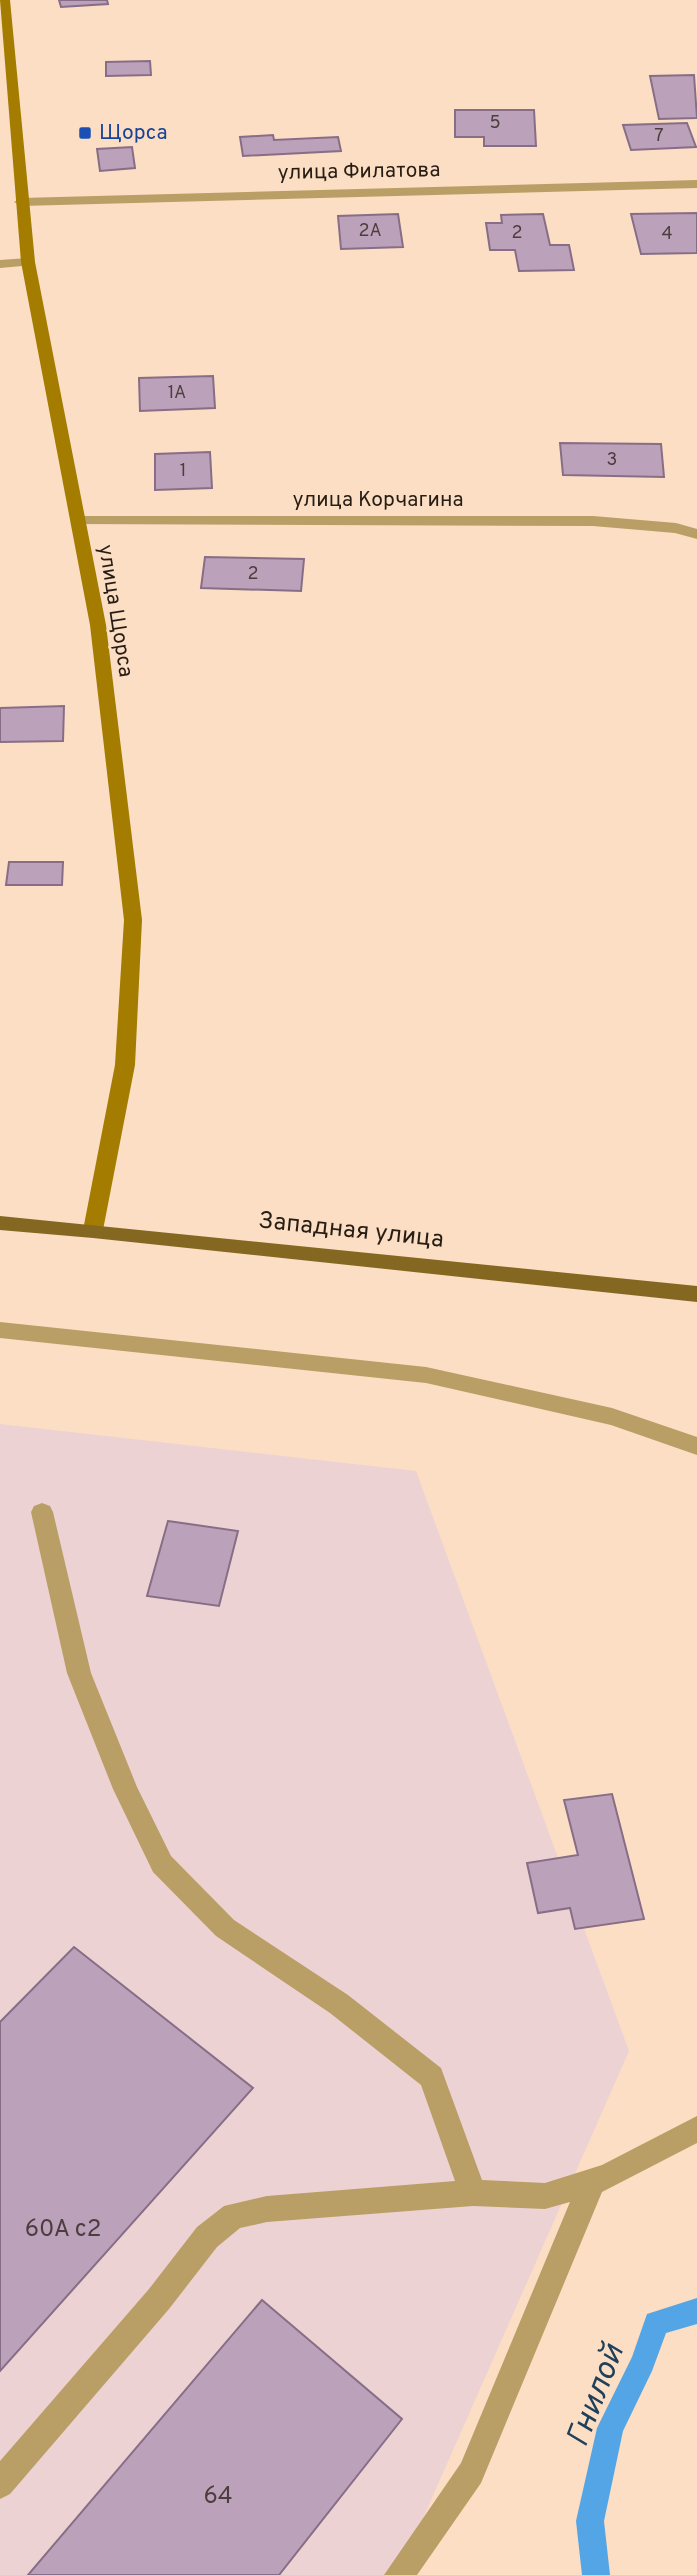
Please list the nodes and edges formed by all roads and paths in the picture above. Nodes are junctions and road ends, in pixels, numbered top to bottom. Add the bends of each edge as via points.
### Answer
1 (4, 0) edge
2 (697, 184) edge
3 (21, 202) junction
4 (29, 262) junction
5 (0, 264) edge
6 (80, 521) junction
7 (697, 534) edge
8 (0, 1223) edge
9 (93, 1230) junction
10 (697, 1294) edge
11 (0, 1330) edge
12 (697, 1446) edge
13 (42, 1512) dead end
14 (697, 2129) edge
15 (592, 2183) junction
16 (473, 2193) junction
17 (0, 2484) edge
18 (400, 2575) edge

1 - 3 main road, улица Щорса
2 - 3 street, улица Филатова
3 - 4 main road, улица Щорса
4 - 5 street
4 - 6 main road, улица Щорса
6 - 7 street, улица Корчагина via 593,521 676,527
6 - 9 main road, улица Щорса via 98,625 133,920 125,1065
8 - 9 main road, Западная улица
9 - 10 main road, Западная улица
11 - 12 street via 426,1375 612,1417
13 - 16 street via 79,1673 125,1789 162,1864 225,1928 339,2004 432,2077
14 - 15 street
15 - 16 street via 545,2196
15 - 18 street via 471,2473
16 - 17 street via 267,2208 234,2216 207,2237

